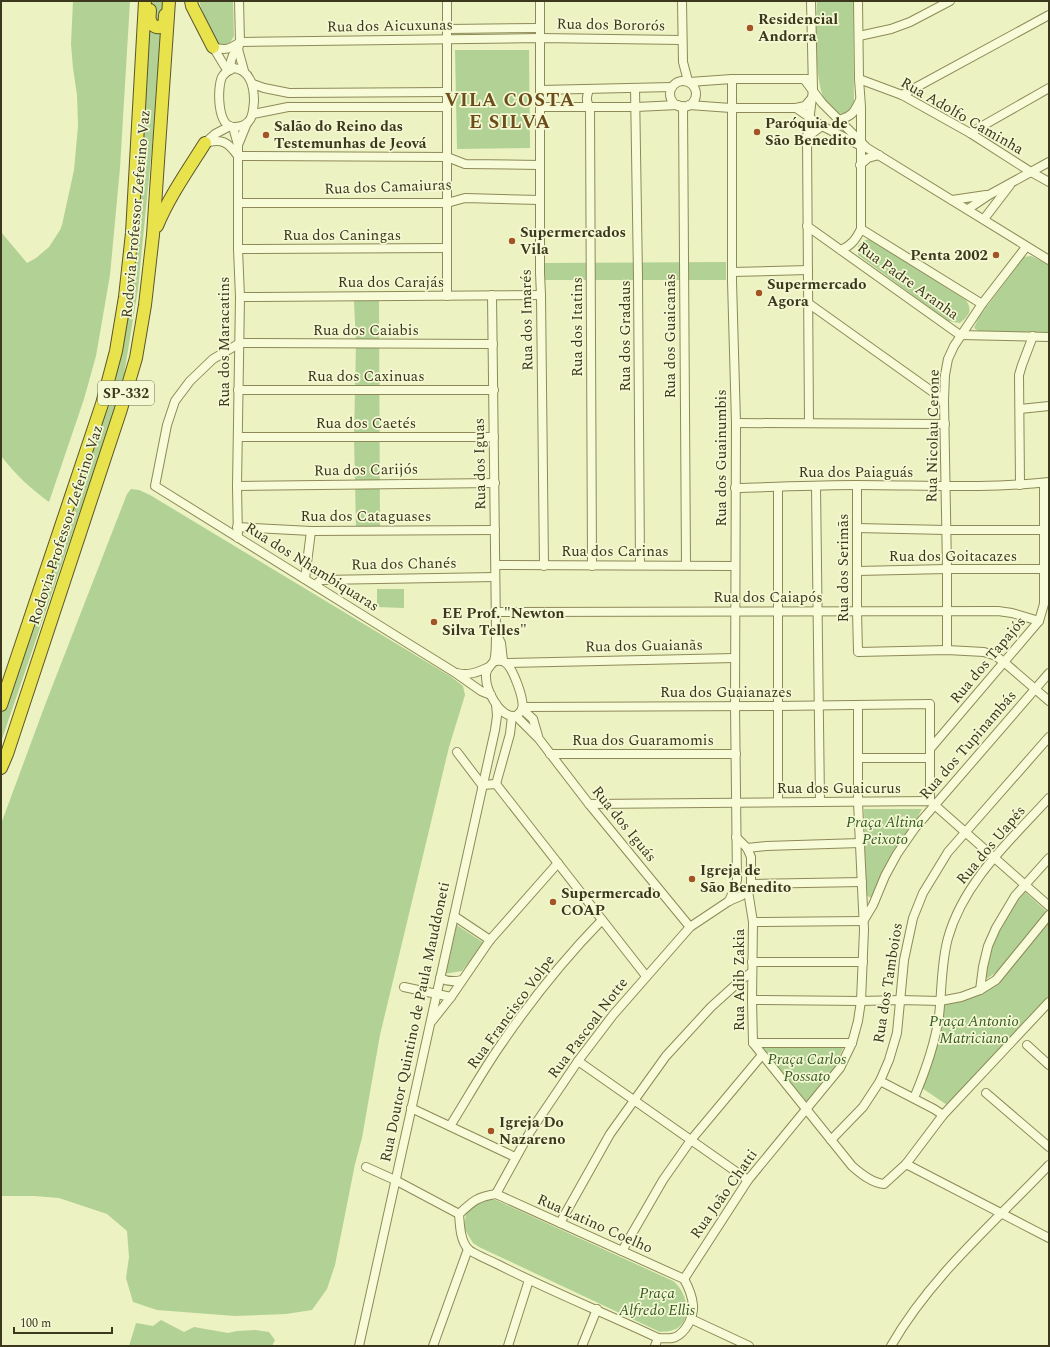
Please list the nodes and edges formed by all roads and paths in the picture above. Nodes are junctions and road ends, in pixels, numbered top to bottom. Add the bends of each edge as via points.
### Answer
1 (145, 1) edge
2 (151, 1) edge
3 (166, 1) edge
4 (169, 1) edge
5 (191, 1) edge
6 (239, 1) edge
7 (447, 1) edge
8 (540, 1) edge
9 (682, 1) edge
10 (811, 1) edge
11 (858, 1) edge
12 (950, 1) edge
13 (1049, 15) edge
14 (540, 28) junction
15 (447, 29) junction
16 (859, 36) junction
17 (540, 38) junction
18 (447, 40) junction
19 (682, 40) junction
20 (239, 46) junction
21 (213, 47) junction
22 (683, 62) junction
23 (228, 70) junction
24 (244, 71) junction
25 (813, 78) junction
26 (804, 79) junction
27 (859, 79) junction
28 (732, 80) junction
29 (689, 82) junction
30 (253, 84) junction
31 (675, 84) junction
32 (636, 88) junction
33 (1049, 88) edge
34 (589, 89) junction
35 (540, 90) junction
36 (813, 90) junction
37 (446, 92) junction
38 (289, 93) junction
39 (902, 95) junction
40 (811, 99) junction
41 (860, 99) junction
42 (683, 106) junction
43 (288, 107) junction
44 (447, 107) junction
45 (541, 107) junction
46 (590, 107) junction
47 (636, 107) junction
48 (731, 108) junction
49 (796, 108) junction
50 (253, 114) junction
51 (809, 117) junction
52 (838, 120) junction
53 (247, 123) junction
54 (822, 126) junction
55 (231, 127) junction
56 (970, 133) junction
57 (807, 137) junction
58 (205, 143) junction
59 (238, 145) junction
60 (862, 145) junction
61 (879, 155) junction
62 (238, 156) junction
63 (447, 157) junction
64 (1049, 162) edge
65 (540, 165) junction
66 (860, 165) junction
67 (1031, 172) junction
68 (1049, 182) edge
69 (1012, 183) junction
70 (989, 195) junction
71 (540, 200) junction
72 (952, 200) junction
73 (238, 203) junction
74 (447, 203) junction
75 (968, 209) junction
76 (984, 219) junction
77 (807, 226) junction
78 (861, 229) junction
79 (153, 236) junction
80 (1026, 247) junction
81 (447, 248) junction
82 (238, 249) junction
83 (841, 250) junction
84 (1049, 260) edge
85 (808, 270) junction
86 (732, 272) junction
87 (492, 295) junction
88 (541, 295) junction
89 (447, 296) junction
90 (240, 297) junction
91 (808, 303) junction
92 (982, 304) junction
93 (960, 335) junction
94 (1033, 336) junction
95 (1049, 337) edge
96 (240, 343) junction
97 (493, 344) junction
98 (238, 390) junction
99 (494, 390) junction
100 (944, 400) junction
101 (1049, 406) edge
102 (1020, 409) junction
103 (736, 423) junction
104 (809, 423) junction
105 (945, 424) junction
106 (238, 437) junction
107 (494, 438) junction
108 (495, 483) junction
109 (1046, 483) edge
110 (857, 485) junction
111 (1020, 485) junction
112 (237, 486) junction
113 (816, 486) junction
114 (946, 486) junction
115 (778, 487) junction
116 (735, 488) junction
117 (237, 527) junction
118 (857, 528) junction
119 (310, 530) junction
120 (495, 530) junction
121 (946, 530) junction
122 (1043, 530) junction
123 (238, 538) junction
124 (496, 565) junction
125 (640, 565) junction
126 (686, 565) junction
127 (544, 566) junction
128 (592, 566) junction
129 (735, 566) junction
130 (947, 569) junction
131 (1046, 569) edge
132 (857, 571) junction
133 (496, 577) junction
134 (305, 579) junction
135 (315, 585) junction
136 (947, 610) junction
137 (778, 611) junction
138 (816, 611) junction
139 (857, 611) junction
140 (496, 612) junction
141 (736, 612) junction
142 (1039, 621) junction
143 (496, 632) junction
144 (947, 650) junction
145 (735, 658) junction
146 (505, 662) junction
147 (1005, 663) junction
148 (491, 664) junction
149 (454, 672) junction
150 (1049, 673) edge
151 (1036, 690) junction
152 (491, 695) junction
153 (1049, 701) edge
154 (496, 704) junction
155 (1, 705) edge
156 (735, 705) junction
157 (858, 705) junction
158 (778, 706) junction
159 (818, 706) junction
160 (523, 708) junction
161 (514, 716) junction
162 (1049, 738) edge
163 (539, 739) junction
164 (930, 749) junction
165 (457, 752) dead end
166 (550, 754) junction
167 (736, 754) junction
168 (858, 758) junction
169 (930, 758) junction
170 (1, 768) edge
171 (496, 784) junction
172 (482, 785) junction
173 (1049, 798) edge
174 (736, 802) junction
175 (778, 802) junction
176 (820, 802) junction
177 (858, 802) junction
178 (932, 803) junction
179 (589, 804) junction
180 (966, 833) junction
181 (736, 837) junction
182 (860, 843) junction
183 (747, 848) junction
184 (995, 858) junction
185 (1049, 858) edge
186 (558, 863) junction
187 (862, 882) junction
188 (1025, 885) junction
189 (750, 887) junction
190 (729, 901) junction
191 (1049, 906) edge
192 (1049, 915) edge
193 (454, 916) junction
194 (602, 920) junction
195 (864, 921) junction
196 (753, 922) junction
197 (690, 927) junction
198 (490, 940) junction
199 (752, 962) junction
200 (863, 962) junction
201 (752, 972) junction
202 (646, 976) junction
203 (440, 978) junction
204 (462, 980) junction
205 (404, 987) dead end
206 (980, 990) junction
207 (436, 994) junction
208 (451, 997) junction
209 (752, 1000) junction
210 (901, 1000) junction
211 (940, 1001) junction
212 (861, 1002) junction
213 (1049, 1002) edge
214 (431, 1023) junction
215 (753, 1043) junction
216 (852, 1043) junction
217 (1027, 1045) dead end
218 (762, 1055) junction
219 (578, 1061) junction
220 (1049, 1065) edge
221 (880, 1081) junction
222 (986, 1093) dead end
223 (914, 1098) junction
224 (634, 1100) junction
225 (411, 1108) junction
226 (806, 1109) junction
227 (943, 1115) junction
228 (450, 1126) junction
229 (691, 1140) junction
230 (831, 1140) junction
231 (1049, 1147) edge
232 (515, 1157) junction
233 (906, 1164) junction
234 (1049, 1165) edge
235 (366, 1166) dead end
236 (395, 1180) junction
237 (748, 1180) junction
238 (496, 1194) junction
239 (1000, 1213) junction
240 (459, 1214) junction
241 (560, 1223) junction
242 (1049, 1238) edge
243 (468, 1249) junction
244 (622, 1251) junction
245 (684, 1279) junction
246 (529, 1280) junction
247 (597, 1309) junction
248 (691, 1319) junction
249 (658, 1338) junction
250 (359, 1346) edge
251 (433, 1346) edge
252 (508, 1346) edge
253 (582, 1346) edge
254 (655, 1346) edge
255 (749, 1346) edge
256 (891, 1346) edge

1 - 155 highway, Rodovia Professor Zeferino Vaz / SP-332 via 132,233 116,351 102,404
2 - 3 highway via 150,20 154,26 159,27 164,22
4 - 79 highway, Rodovia Professor Zeferino Vaz / SP-332
5 - 21 highway
6 - 20 street
7 - 15 street
8 - 14 street, Rua dos Imarés
9 - 19 street
10 - 25 street
11 - 16 street
12 - 16 street via 910,22
13 - 39 street
14 - 15 street, Rua dos Aicuxunas
14 - 17 street, Rua dos Imarés
15 - 18 street
16 - 27 street
17 - 18 street, Rua dos Aicuxunas
17 - 19 street, Rua dos Bororós
17 - 35 street, Rua dos Imarés
18 - 20 street, Rua dos Aicuxunas
18 - 37 street
19 - 22 street
20 - 21 street via 227,50
20 - 23 street
20 - 24 street
21 - 23 street
22 - 29 street
22 - 31 street
23 - 24 street via 234,68
23 - 55 street via 221,78 220,114
24 - 30 street
25 - 26 street
25 - 36 street
26 - 28 street
26 - 36 street
27 - 39 street, Rua Adolfo Caminha
27 - 41 street
28 - 29 street
28 - 48 street, Rua dos Guainumbis
29 - 31 street
29 - 42 street via 695,88 695,98 693,102
30 - 38 street
30 - 50 street
31 - 32 street
31 - 42 street via 670,92 671,97 674,102
32 - 34 street
32 - 47 street, Rua dos Gradaus
33 - 56 street
34 - 35 street
34 - 46 street, Rua dos Itatins via 587,103
35 - 45 street, Rua dos Imarés
36 - 40 street
36 - 52 street via 822,104
37 - 38 street
37 - 44 street
38 - 43 street
39 - 56 street, Rua Adolfo Caminha
40 - 49 street via 805,106
40 - 51 street
41 - 52 street via 852,115
41 - 60 street
42 - 47 street
42 - 48 street
42 - 126 street, Rua dos Guaicanãs
43 - 44 street
43 - 50 street
44 - 63 street
45 - 46 street
45 - 65 street, Rua dos Imarés
46 - 47 street
46 - 128 street, Rua dos Itatins
47 - 125 street, Rua dos Gradaus
48 - 49 street
48 - 86 street, Rua dos Guainumbis
49 - 51 street
50 - 53 street
51 - 54 street
51 - 57 street
52 - 60 street
53 - 55 street
53 - 59 street, Rua dos Maracatins
54 - 57 street
54 - 60 street
55 - 58 street via 215,134
55 - 59 street, Rua dos Maracatins
56 - 67 street, Rua Adolfo Caminha
57 - 77 street
58 - 62 street via 214,140 225,142
58 - 79 highway via 163,212
59 - 62 street, Rua dos Maracatins
60 - 61 street
60 - 66 street
61 - 66 street via 868,158
61 - 72 street
62 - 63 street
62 - 73 street, Rua dos Maracatins
63 - 65 street via 465,164
63 - 74 street
64 - 67 street
65 - 71 street, Rua dos Imarés
66 - 78 street
67 - 68 street, Rua Adolfo Caminha
67 - 69 street
69 - 70 street
69 - 76 street
70 - 72 street
70 - 75 street
71 - 74 street, Rua dos Camaiuras via 465,198
71 - 88 street, Rua dos Imarés
72 - 75 street
73 - 74 street, Rua dos Camaiuras
73 - 82 street, Rua dos Maracatins
74 - 81 street
75 - 76 street
76 - 80 street
77 - 83 street, Rua Padre Aranha
77 - 85 street
78 - 83 street via 856,240
78 - 92 street
79 - 170 highway, Rodovia Professor Zeferino Vaz / SP-332 via 136,358
80 - 84 street
80 - 92 street, Rua Nicolau Cerone
81 - 82 street, Rua dos Caningas
81 - 89 street
82 - 90 street, Rua dos Maracatins
83 - 93 street, Rua Padre Aranha
85 - 86 street
85 - 91 street
86 - 103 street, Rua dos Guainumbis
87 - 88 street, Rua dos Carajás
87 - 89 street, Rua dos Carajás
87 - 97 street, Rua dos Iguas
88 - 127 street, Rua dos Imarés
89 - 90 street, Rua dos Carajás
90 - 96 street, Rua dos Maracatins
91 - 100 street
91 - 104 street
92 - 93 street, Rua Nicolau Cerone
93 - 94 street, Rua Padre Aranha
93 - 100 street, Rua Nicolau Cerone via 948,359
94 - 95 street, Rua Padre Aranha
94 - 102 street via 1019,376
96 - 97 street, Rua dos Caiabis
96 - 98 street, Rua dos Maracatins
96 - 123 street, Rua dos Nhambiquaras via 213,359 190,381 175,401 167,425 155,486
97 - 99 street, Rua dos Iguas
98 - 99 street, Rua dos Caxinuas
98 - 106 street, Rua dos Maracatins
99 - 107 street, Rua dos Iguas
100 - 105 street, Rua Nicolau Cerone
101 - 102 street
102 - 111 street
103 - 104 street
103 - 116 street, Rua dos Guainumbis
104 - 105 street
105 - 114 street, Rua Nicolau Cerone
106 - 107 street, Rua dos Caetés
106 - 112 street, Rua dos Maracatins
107 - 108 street, Rua dos Iguas
108 - 112 street, Rua dos Carijós
108 - 120 street, Rua dos Iguas
109 - 111 street, Rua dos Paiaguás
109 - 122 street, Rua dos Tapajós
110 - 113 street, Rua dos Paiaguás
110 - 114 street, Rua dos Paiaguás
110 - 118 street, Rua dos Serimãs
111 - 114 street, Rua dos Paiaguás
112 - 117 street, Rua dos Maracatins
113 - 115 street, Rua dos Paiaguás
113 - 138 street
114 - 121 street, Rua Nicolau Cerone
115 - 116 street, Rua dos Paiaguás
115 - 137 street
116 - 129 street, Rua dos Guainumbis
117 - 119 street, Rua dos Cataguases
117 - 123 street, Rua dos Maracatins
118 - 121 street
118 - 132 street, Rua dos Serimãs
119 - 120 street, Rua dos Cataguases
119 - 134 street
120 - 124 street, Rua dos Iguas
121 - 122 street
121 - 130 street, Rua Nicolau Cerone
122 - 131 street, Rua dos Tapajós
123 - 134 street, Rua dos Nhambiquaras
124 - 127 street, Rua dos Carinas
124 - 133 street, Rua dos Iguas
125 - 126 street, Rua dos Carinas
125 - 128 street, Rua dos Carinas
126 - 129 street, Rua dos Carinas
127 - 128 street, Rua dos Carinas
129 - 141 street, Rua dos Guainumbis
130 - 131 street, Rua dos Goitacazes
130 - 132 street, Rua dos Goitacazes
130 - 136 street, Rua Nicolau Cerone
131 - 142 street, Rua dos Tapajós via 1044,604
132 - 139 street, Rua dos Serimãs
133 - 135 street, Rua dos Chanés via 321,580
133 - 140 street, Rua dos Iguas
134 - 135 street, Rua dos Nhambiquaras
135 - 149 street, Rua dos Nhambiquaras
136 - 139 street, Rua dos Caiapós
136 - 142 street, Rua dos Caiapós via 998,611
136 - 144 street, Rua Nicolau Cerone
137 - 138 street, Rua dos Caiapós
137 - 141 street, Rua dos Caiapós
137 - 158 street
138 - 139 street, Rua dos Caiapós
138 - 159 street
139 - 144 street, Rua dos Serimãs via 858,652
140 - 141 street, Rua dos Caiapós
140 - 143 street, Rua dos Iguas
141 - 145 street, Rua dos Guainumbis
142 - 147 street, Rua dos Tapajós
143 - 146 street, Rua dos Iguas
143 - 148 street, Rua dos Iguas
144 - 147 street via 984,652 996,656
145 - 146 street, Rua dos Guaianãs
145 - 156 street, Rua dos Guainumbis
146 - 148 street
146 - 160 street, Rua dos Iguas via 517,684
147 - 151 street
147 - 164 street, Rua dos Tapajós
148 - 149 street, Rua dos Nhambiquaras via 476,673
148 - 152 street, Rua dos Iguas via 486,673
149 - 152 street, Rua dos Nhambiquaras
150 - 151 street, Rua dos Tupinambás
151 - 153 street
151 - 178 street, Rua dos Tupinambás
152 - 154 street, Rua dos Iguas
154 - 161 street, Rua dos Iguas via 503,712
154 - 172 street, Rua Doutor Quintino de Paula Mauddoneti via 495,730
156 - 158 street, Rua dos Guaianazes
156 - 160 street, Rua dos Guaianazes
156 - 167 street, Rua dos Guainumbis
157 - 159 street, Rua dos Guaianazes
157 - 164 street, Rua dos Guaianazes via 930,704
157 - 168 street, Rua dos Tupinambás
158 - 159 street, Rua dos Guaianazes
158 - 175 street
159 - 176 street
160 - 161 street
160 - 163 street, Rua dos Iguás via 533,719
161 - 163 street, Rua dos Iguás
161 - 171 street
162 - 180 street, Rua dos Tamboios
163 - 166 street, Rua dos Iguás
164 - 169 street
165 - 172 street
166 - 167 street, Rua dos Guaramomis
166 - 179 street, Rua dos Iguás
167 - 174 street, Rua dos Guainumbis
168 - 169 street
168 - 177 street, Rua dos Tupinambás
169 - 178 street
171 - 172 street
171 - 186 street
172 - 193 street, Rua Doutor Quintino de Paula Mauddoneti
173 - 184 street, Rua dos Uapés
174 - 175 street, Rua dos Guaicurus
174 - 179 street, Rua dos Guaicurus
174 - 181 street, Rua dos Guainumbis
175 - 176 street, Rua dos Guaicurus
176 - 177 street, Rua dos Guaicurus
177 - 178 street, Rua dos Guaicurus
177 - 182 street, Rua dos Tupinambás
178 - 180 street
178 - 195 street, Rua dos Tupinambás via 897,854
179 - 197 street, Rua dos Iguás
180 - 184 street
180 - 210 street, Rua dos Tamboios via 948,852 936,871 923,893 913,918 904,960
181 - 183 street
181 - 190 street, Rua dos Guainumbis via 737,880
182 - 183 street
182 - 187 street, Rua dos Tupinambás
183 - 189 street via 751,857
184 - 188 street
184 - 211 street, Rua dos Uapés via 967,894 953,924 944,958
185 - 188 street
186 - 194 street
186 - 198 street
187 - 189 street via 766,884
187 - 195 street, Rua dos Tupinambás
188 - 191 street
188 - 206 street via 1004,913 988,946
189 - 190 street via 741,896
189 - 196 street, Rua Adib Zakia
190 - 197 street, Rua Pascoal Notte
192 - 206 street via 996,980
193 - 198 street
193 - 203 street, Rua Doutor Quintino de Paula Mauddoneti
194 - 202 street
194 - 228 street, Rua Francisco Volpe via 538,993 501,1044
195 - 196 street
195 - 200 street, Rua dos Tupinambás
196 - 199 street, Rua Adib Zakia
197 - 202 street, Rua Pascoal Notte
198 - 204 street
199 - 200 street
199 - 201 street, Rua Adib Zakia
200 - 212 street, Rua dos Tupinambás
201 - 209 street, Rua Adib Zakia
201 - 224 street via 711,1007 666,1056
202 - 219 street, Rua Pascoal Notte
203 - 204 street via 454,982
203 - 207 street, Rua Doutor Quintino de Paula Mauddoneti
204 - 208 street
205 - 207 street
206 - 211 street
207 - 208 street
207 - 214 street, Rua Doutor Quintino de Paula Mauddoneti
208 - 214 street
209 - 212 street
209 - 215 street, Rua Adib Zakia
210 - 211 street
210 - 212 street
210 - 221 street, Rua dos Tamboios via 897,1033
211 - 223 street, Rua dos Uapés via 933,1044
212 - 216 street, Rua dos Tupinambás
213 - 227 street
214 - 225 street, Rua Doutor Quintino de Paula Mauddoneti
215 - 216 street
215 - 218 street, Rua Adib Zakia
216 - 226 street, Rua dos Tupinambás via 840,1068
217 - 220 street
218 - 226 street, Rua Adib Zakia
218 - 229 street
219 - 224 street
219 - 232 street, Rua Pascoal Notte
221 - 223 street
221 - 230 street, Rua dos Tamboios via 863,1108
222 - 231 street
223 - 227 street
224 - 229 street
224 - 241 street via 610,1134
225 - 228 street
225 - 236 street, Rua Doutor Quintino de Paula Mauddoneti
226 - 230 street, Rua Adib Zakia
226 - 237 street, Rua João Chatti
227 - 233 street
228 - 232 street
229 - 237 street
229 - 244 street via 663,1180
230 - 233 street, Rua Adib Zakia via 863,1176 882,1184
232 - 238 street, Rua Pascoal Notte
233 - 239 street
234 - 239 street
235 - 236 street
236 - 240 street
236 - 250 street, Rua Doutor Quintino de Paula Mauddoneti
237 - 245 street, Rua João Chatti
238 - 240 street via 482,1196
238 - 241 street, Rua Latino Coelho
239 - 242 street
239 - 256 street via 947,1270 900,1330
240 - 243 street via 463,1238
241 - 244 street, Rua Latino Coelho
243 - 246 street
243 - 251 street
244 - 245 street, Rua Latino Coelho
245 - 248 street via 691,1292 694,1307
246 - 247 street
246 - 252 street
247 - 249 street
247 - 253 street
248 - 249 street via 678,1336
248 - 255 street
249 - 254 street

